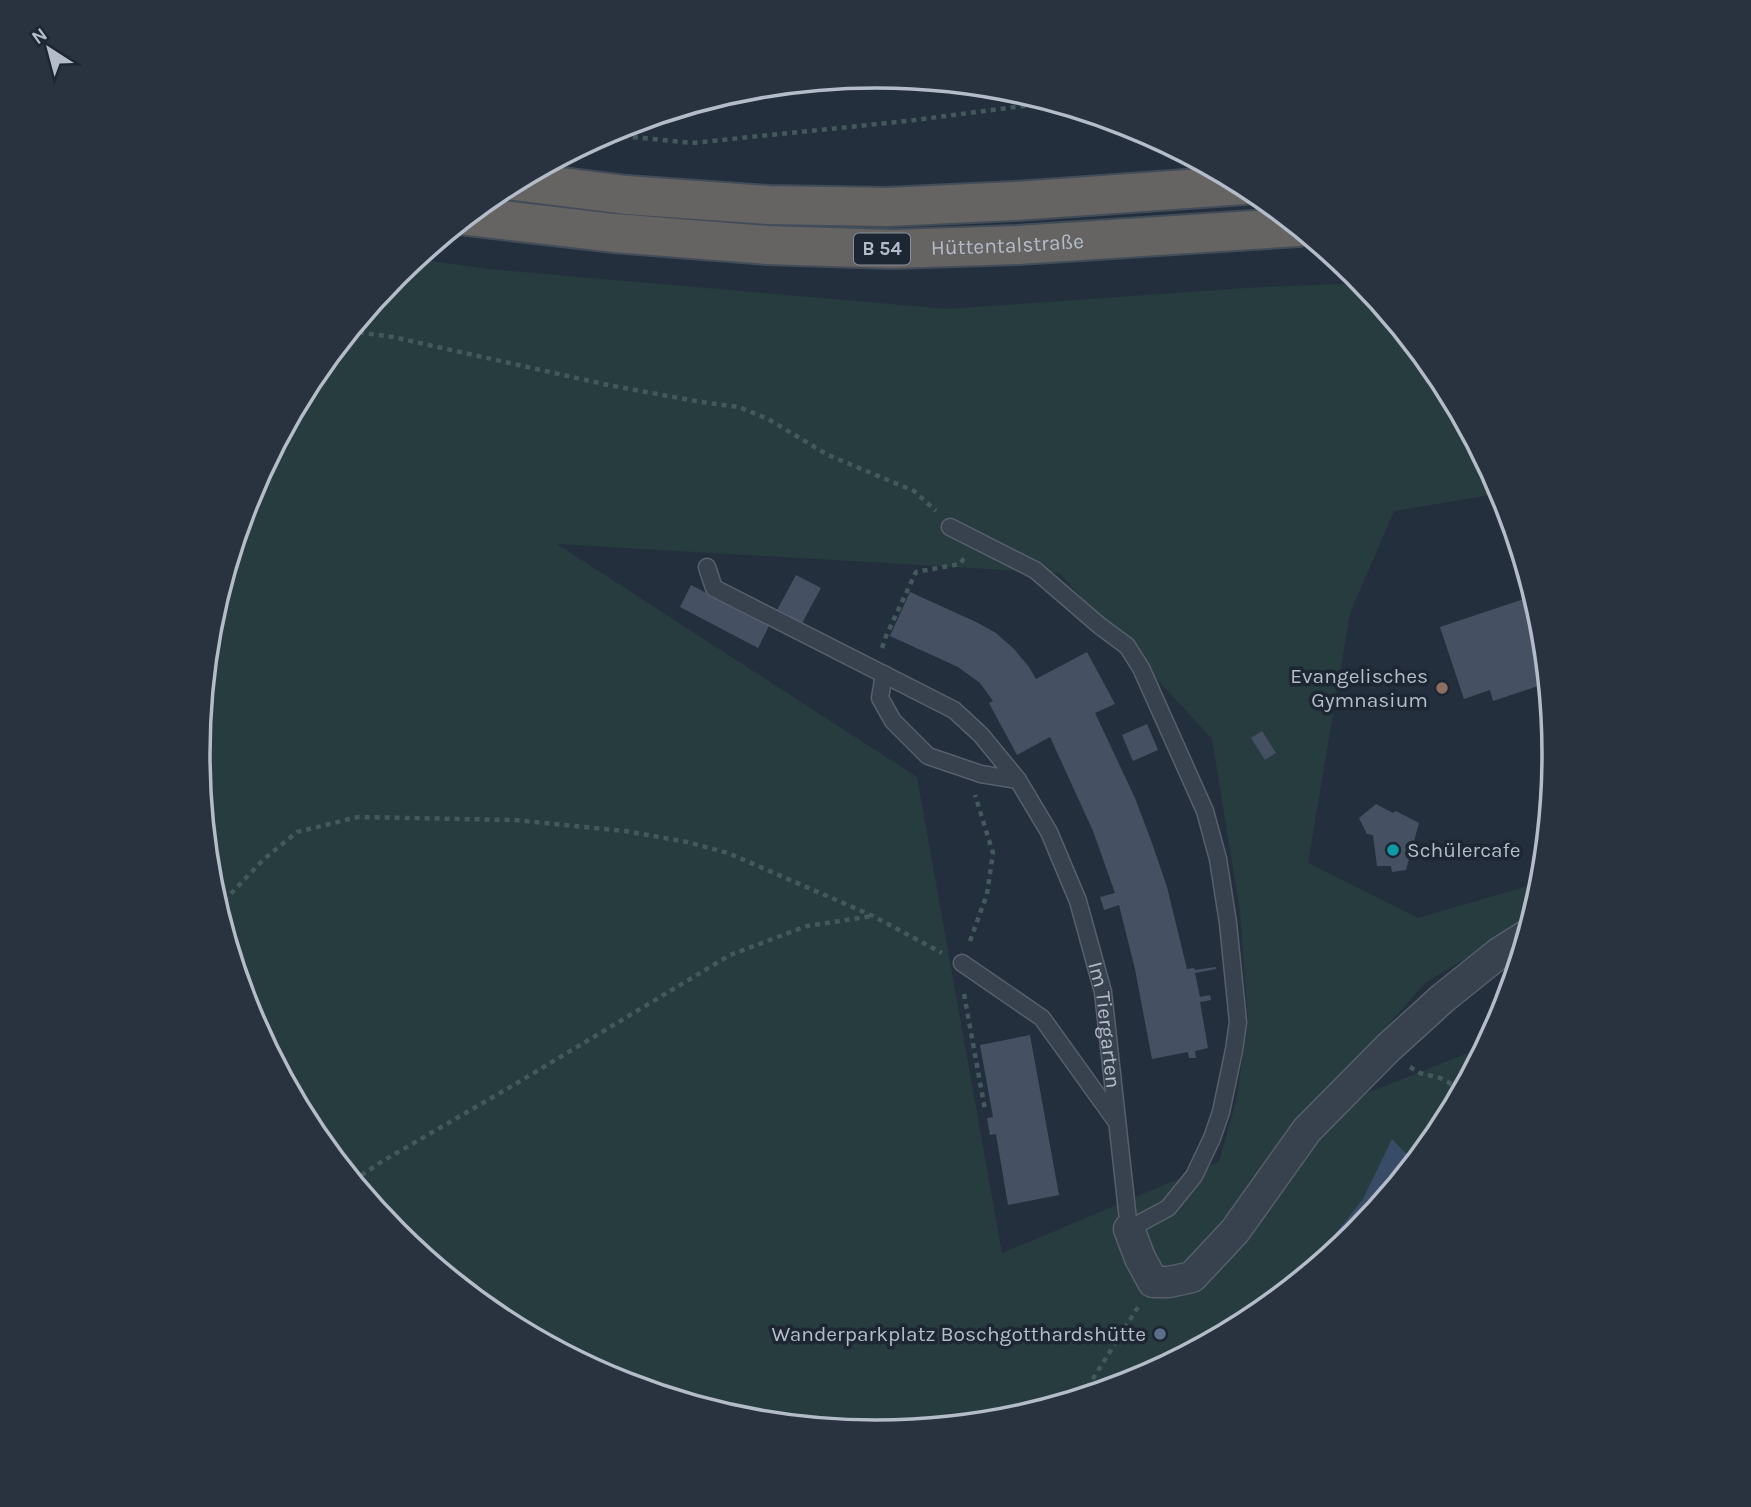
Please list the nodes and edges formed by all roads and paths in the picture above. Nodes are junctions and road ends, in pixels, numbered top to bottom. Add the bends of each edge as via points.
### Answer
1 (1028, 105) edge
2 (626, 136) edge
3 (532, 183) edge
4 (1224, 186) edge
5 (480, 218) edge
6 (1284, 228) edge
7 (360, 332) edge
8 (950, 527) joint
9 (978, 541) junction
10 (707, 566) dead end
11 (886, 636) dead end
12 (884, 674) junction
13 (1018, 780) junction
14 (226, 899) edge
15 (873, 916) junction
16 (1514, 943) edge
17 (962, 963) joint
18 (1388, 1048) junction
19 (1453, 1084) edge
20 (1117, 1123) junction
21 (361, 1176) edge
22 (1129, 1229) junction
23 (1153, 1282) junction
24 (1089, 1384) edge

1 - 2 path via 692,143
3 - 4 highway, Hüttentalstraße / B 54 via 768,205 887,207
5 - 6 highway, Hüttentalstraße / B 54 via 766,245 892,249
7 - 8 path via 608,385 739,407 828,454 914,491
8 - 9 lane
9 - 11 path via 960,564 916,572
9 - 22 lane via 1035,570 1127,646 1205,811 1219,859 1238,1021 1221,1112 1194,1176 1168,1208
10 - 12 lane, Im Tiergarten via 714,588
12 - 13 lane, Im Tiergarten via 954,710
12 - 13 lane via 880,698 893,721 928,757
13 - 20 lane, Im Tiergarten via 1049,832 1078,901 1103,992
14 - 15 path via 297,832 358,817 514,820 687,842 728,853
15 - 17 path
15 - 21 path via 807,926 730,954
16 - 18 street
17 - 20 lane via 1042,1018
18 - 19 path via 1420,1073
18 - 23 street via 1307,1130 1235,1231 1192,1277
20 - 22 lane, Im Tiergarten
22 - 23 street, Im Tiergarten
23 - 24 path

